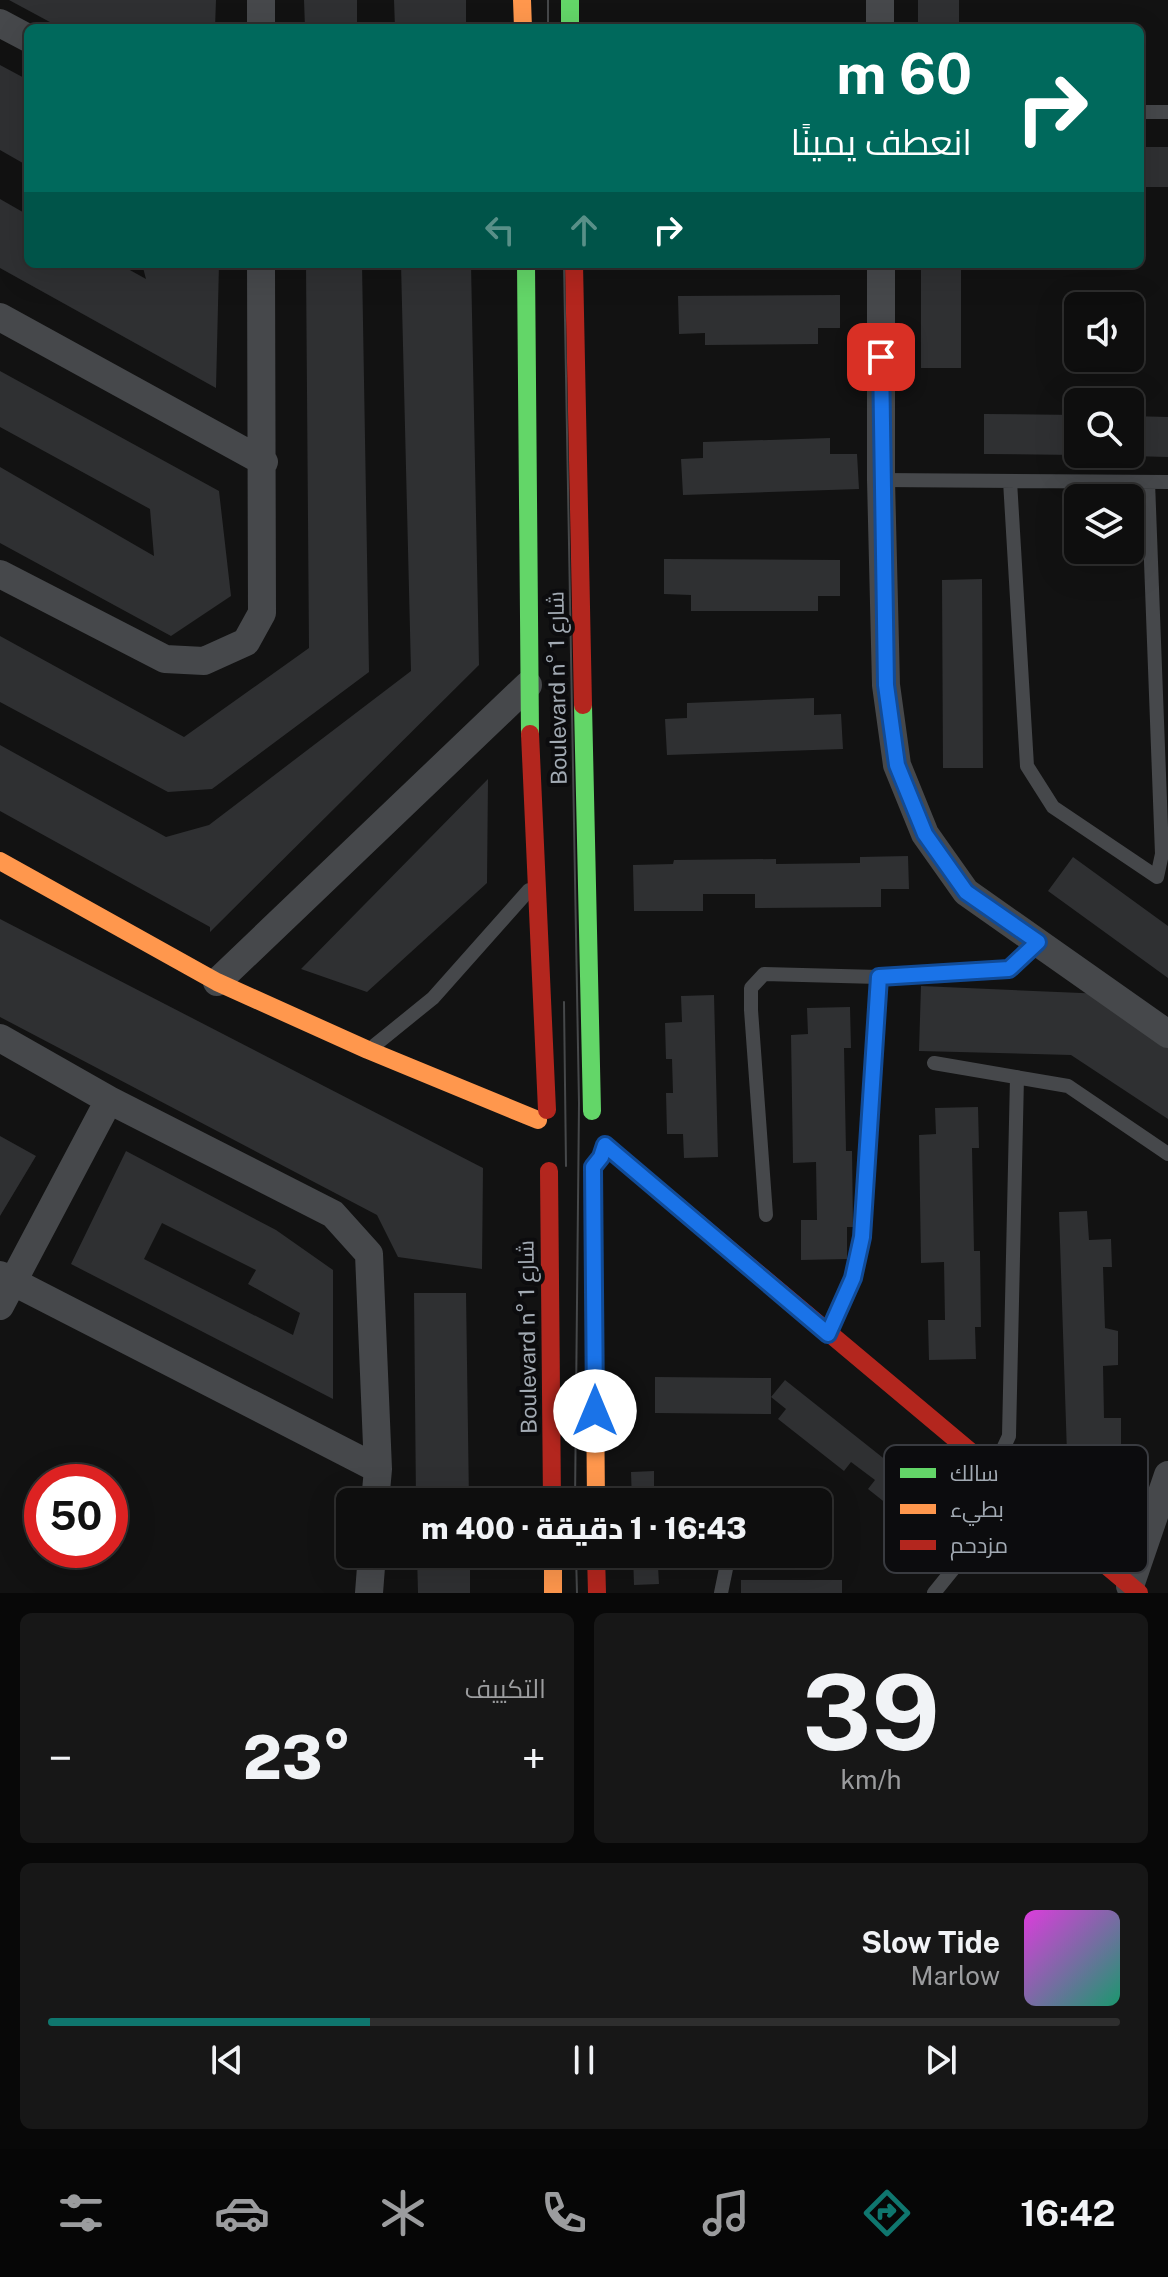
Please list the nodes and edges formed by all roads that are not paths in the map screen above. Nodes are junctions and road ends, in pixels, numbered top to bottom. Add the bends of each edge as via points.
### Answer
1 (261, 0) edge
2 (522, 0) edge
3 (570, 0) edge
4 (880, 0) edge
5 (0, 23) edge
6 (261, 24) edge
7 (523, 24) edge
8 (570, 24) edge
9 (880, 24) edge
10 (24, 36) edge
11 (1144, 112) edge
12 (1168, 112) edge
13 (261, 268) edge
14 (526, 268) edge
15 (574, 268) edge
16 (881, 268) edge
17 (0, 317) edge
18 (264, 462) junction
19 (881, 480) junction
20 (1010, 481) junction
21 (1148, 482) junction
22 (1168, 482) edge
23 (0, 574) edge
24 (528, 685) junction
25 (0, 861) edge
26 (1163, 878) edge
27 (536, 882) junction
28 (1038, 942) junction
29 (879, 977) junction
30 (217, 982) junction
31 (1168, 1034) edge
32 (0, 1038) edge
33 (368, 1050) junction
34 (934, 1063) dead end
35 (1017, 1077) junction
36 (109, 1100) junction
37 (542, 1115) junction
38 (600, 1128) junction
39 (1168, 1154) edge
40 (593, 1167) junction
41 (563, 1174) junction
42 (766, 1215) dead end
43 (5, 1288) edge
44 (828, 1334) junction
45 (962, 1445) edge
46 (1005, 1445) edge
47 (378, 1469) junction
48 (1168, 1475) edge
49 (376, 1488) edge
50 (552, 1488) edge
51 (596, 1488) edge
52 (1148, 1542) edge
53 (371, 1568) edge
54 (553, 1568) edge
55 (596, 1568) edge
56 (726, 1568) edge
57 (950, 1573) edge
58 (1115, 1573) edge
59 (1134, 1589) edge
60 (369, 1593) edge
61 (553, 1593) edge
62 (597, 1593) edge
63 (721, 1593) edge
64 (934, 1593) edge

1 - 6 street
2 - 7 main road
3 - 8 main road
4 - 9 street
5 - 10 street
11 - 12 lane
13 - 18 street
14 - 24 main road, Boulevard n° شارع 1
15 - 38 main road, Boulevard n° شارع 1
16 - 19 street
17 - 18 street
18 - 23 street via 262,613 246,642 204,661 165,659
19 - 20 lane
19 - 28 street via 886,685 897,765 925,834 966,892
20 - 21 lane
20 - 26 lane via 1027,766 1053,807
21 - 22 lane
21 - 26 lane
24 - 27 main road, Boulevard n° شارع 1
24 - 30 street
25 - 30 main road
27 - 33 lane via 433,998
27 - 37 main road, Boulevard n° شارع 1
28 - 29 lane via 1009,969
28 - 31 street
29 - 42 lane via 764,974 751,988
29 - 44 lane via 862,1237 853,1278
30 - 33 main road
32 - 36 street
33 - 37 main road
34 - 35 lane
35 - 39 lane via 1068,1086
35 - 46 lane
36 - 43 street
36 - 47 street via 333,1214 369,1254
37 - 38 main road via 567,1103 581,1105
37 - 41 main road via 533,1147
38 - 40 main road via 601,1157
38 - 44 main road
40 - 41 main road via 583,1174
40 - 51 main road
41 - 50 main road, Boulevard n° شارع 1
43 - 47 street
44 - 45 main road
47 - 49 street
48 - 52 street
53 - 60 street
54 - 61 main road
55 - 62 main road
56 - 63 lane
57 - 64 lane
58 - 59 main road

